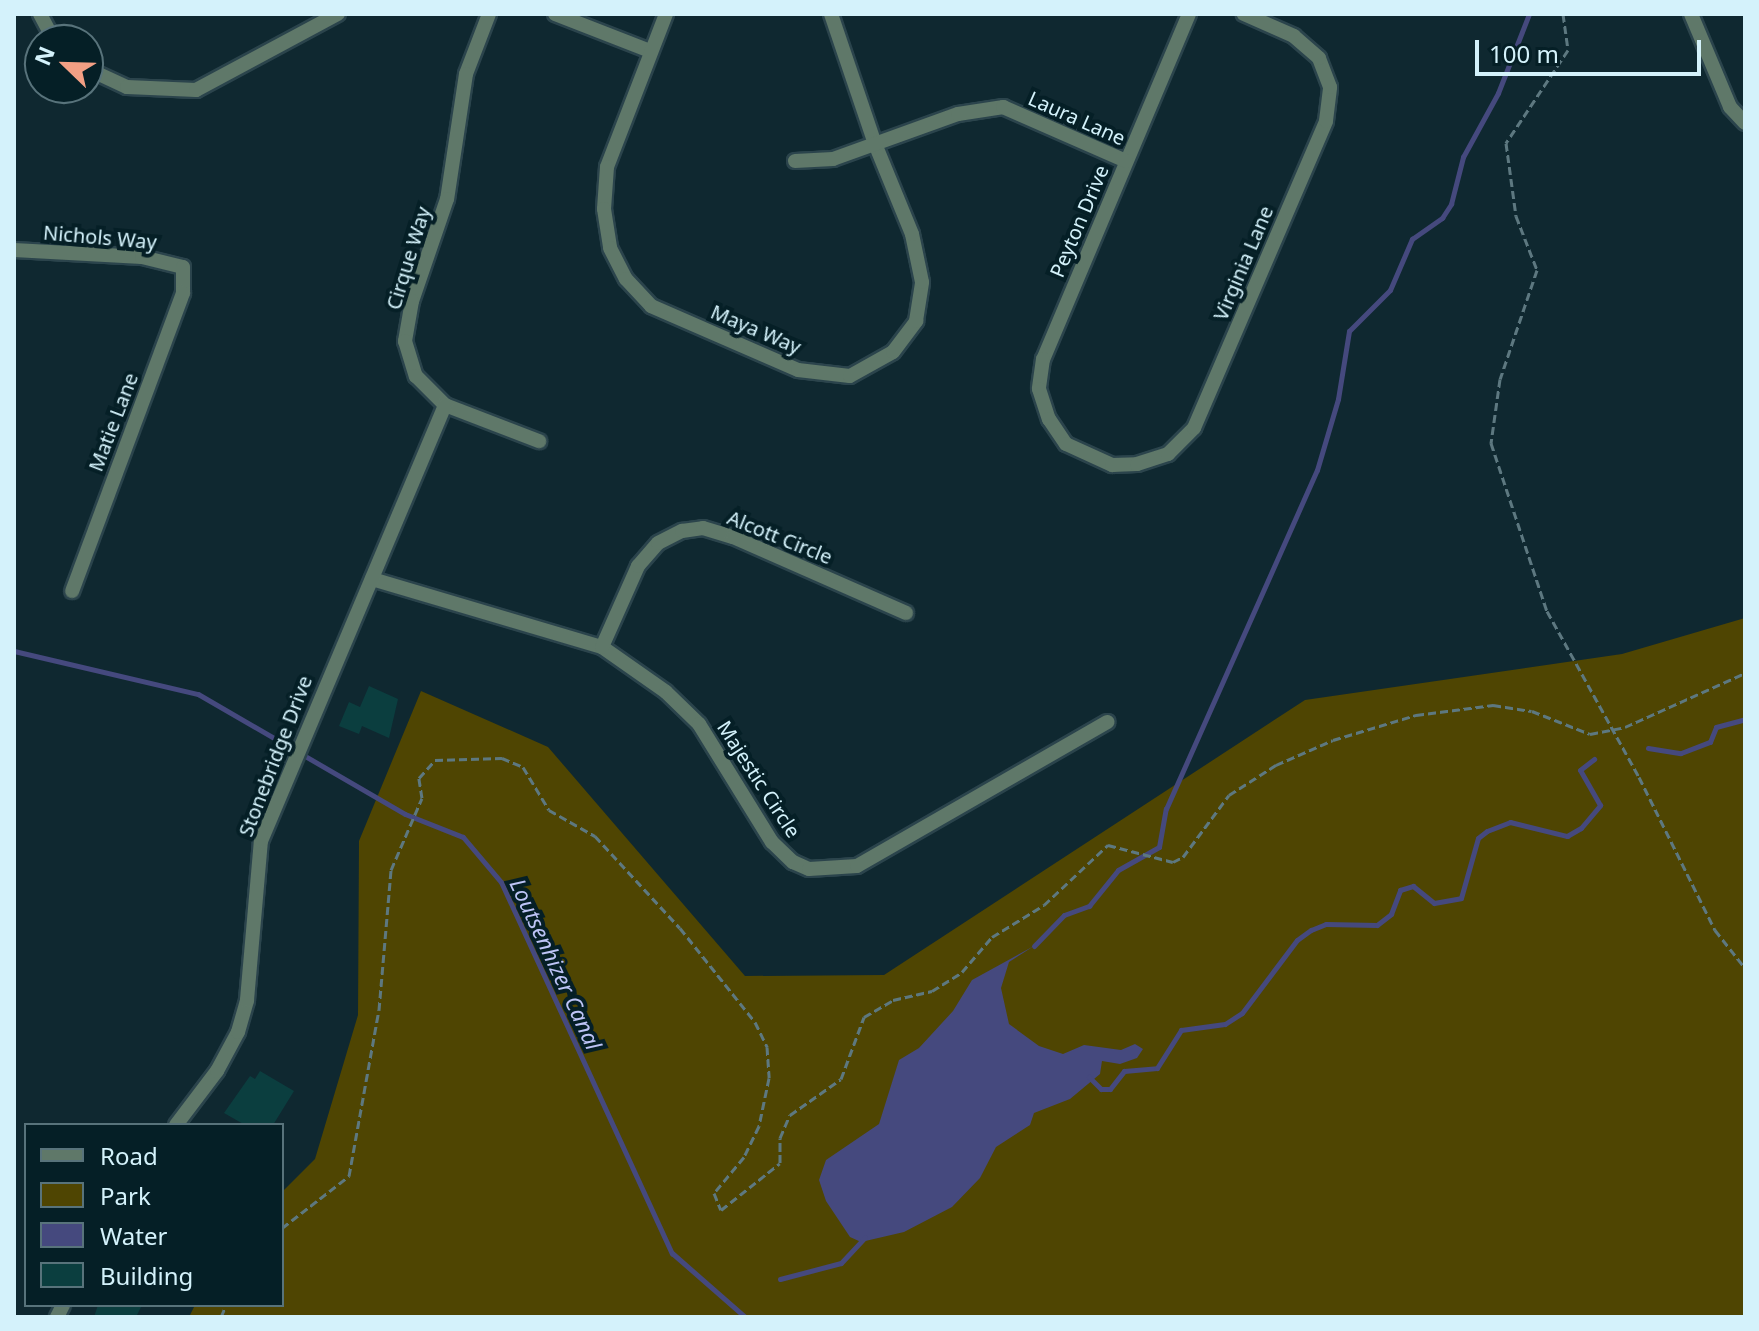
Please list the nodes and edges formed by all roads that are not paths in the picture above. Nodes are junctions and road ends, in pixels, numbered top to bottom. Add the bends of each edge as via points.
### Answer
1 (338, 14) edge
2 (489, 14) edge
3 (555, 14) edge
4 (666, 14) edge
5 (831, 14) edge
6 (1189, 14) edge
7 (1244, 14) edge
8 (1691, 14) edge
9 (650, 51) junction
10 (104, 76) edge
11 (1745, 123) edge
12 (875, 144) junction
13 (795, 161) dead end
14 (1126, 161) junction
15 (14, 250) edge
16 (183, 267) joint
17 (445, 405) junction
18 (539, 441) dead end
19 (1066, 444) joint
20 (372, 579) junction
21 (72, 591) dead end
22 (906, 613) dead end
23 (602, 647) junction
24 (1107, 722) dead end
25 (178, 1123) edge

1 - 10 street via 196,90 127,87
2 - 17 street, Cirque Way via 466,74 447,199 412,301 405,341 416,376
3 - 9 street
4 - 9 street, Maya Way
5 - 12 street, Maya Way
6 - 14 street, Peyton Drive
7 - 19 street, Virginia Lane via 1294,36 1319,58 1330,87 1326,121 1194,428 1168,454 1137,464 1112,465
8 - 11 street via 1730,107
9 - 12 street, Maya Way via 607,167 604,209 610,248 626,279 651,306 798,370 850,376 893,352 916,321 922,282 912,234
12 - 13 street, Laura Lane via 833,159
12 - 14 street, Laura Lane via 958,114 1003,107
14 - 19 street, Peyton Drive via 1043,359 1039,389
15 - 16 street, Nichols Way via 142,257
16 - 21 street, Matie Lane via 183,293
17 - 18 street, Cirque Way
17 - 20 street, Stonebridge Drive
20 - 23 street, Majestic Circle
20 - 25 street, Stonebridge Drive via 261,841 247,1000 238,1032 217,1071
22 - 23 street, Alcott Circle via 703,528 658,543 638,566
23 - 24 street, Majestic Circle via 666,692 699,724 772,842 809,869 857,866

